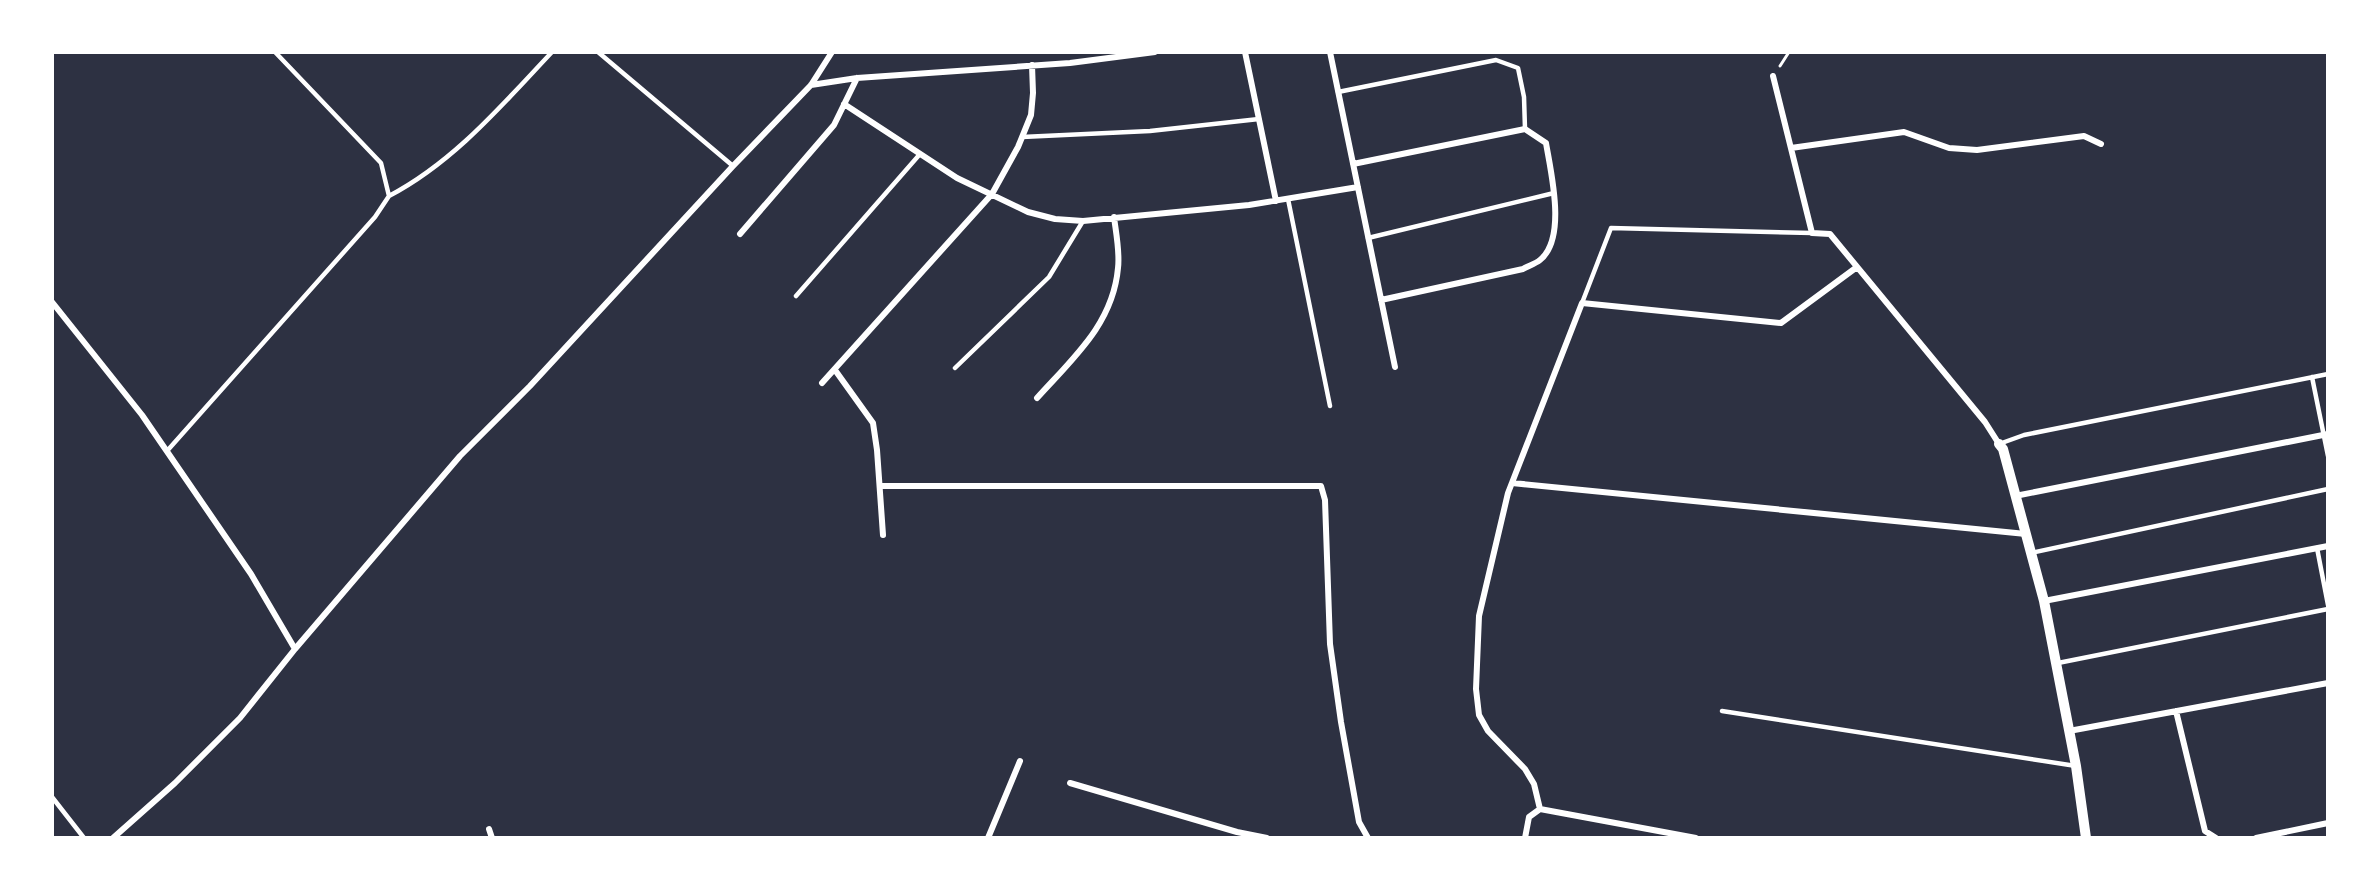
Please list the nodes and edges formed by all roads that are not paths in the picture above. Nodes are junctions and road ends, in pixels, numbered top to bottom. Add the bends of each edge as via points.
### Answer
1 (275, 52) edge
2 (552, 52) edge
3 (598, 52) edge
4 (832, 52) edge
5 (1155, 52) edge
6 (1245, 52) edge
7 (1330, 52) edge
8 (1032, 65) junction
9 (1773, 76) road end
10 (857, 78) junction
11 (811, 85) junction
12 (1338, 92) junction
13 (844, 104) junction
14 (1259, 119) junction
15 (1525, 129) junction
16 (1022, 137) junction
17 (2101, 144) dead end
18 (1791, 148) junction
19 (920, 154) junction
20 (1353, 164) junction
21 (733, 166) junction
22 (1358, 187) junction
23 (1554, 193) junction
24 (992, 194) junction
25 (389, 196) junction
26 (1288, 199) junction
27 (1276, 201) junction
28 (1114, 217) junction
29 (1083, 221) junction
30 (1812, 233) junction
31 (740, 234) dead end
32 (1368, 238) junction
33 (1857, 267) junction
34 (796, 296) dead end
35 (1381, 300) junction
36 (52, 302) edge
37 (1582, 303) junction
38 (1395, 367) dead end
39 (955, 368) dead end
40 (835, 370) junction
41 (2328, 374) edge
42 (2313, 377) junction
43 (822, 383) dead end
44 (1037, 398) dead end
45 (1330, 406) dead end
46 (2325, 434) edge
47 (1999, 444) junction
48 (166, 451) junction
49 (2328, 456) edge
50 (1512, 483) junction
51 (881, 486) junction
52 (2328, 489) edge
53 (2015, 496) junction
54 (2026, 534) junction
55 (883, 535) dead end
56 (2328, 546) edge
57 (2317, 548) junction
58 (2031, 553) junction
59 (2044, 601) junction
60 (2328, 607) edge
61 (296, 650) junction
62 (2055, 664) junction
63 (2328, 683) edge
64 (1722, 711) dead end
65 (2176, 711) junction
66 (2069, 731) junction
67 (1020, 762) dead end
68 (2076, 766) junction
69 (1070, 783) dead end
70 (52, 797) edge
71 (1539, 809) junction
72 (2328, 823) edge
73 (489, 829) dead end
74 (2268, 836) edge
75 (84, 837) edge
76 (113, 837) edge
77 (492, 837) edge
78 (988, 837) edge
79 (1267, 837) edge
80 (1368, 837) edge
81 (1525, 837) edge
82 (1696, 837) edge
83 (2085, 837) edge
84 (2216, 837) edge
85 (2256, 837) edge

1 - 25 lane via 381,163
2 - 25 lane via 450,156
3 - 21 lane
4 - 11 street
5 - 8 street
6 - 14 street
7 - 12 street
8 - 10 street
8 - 16 street via 1031,115
9 - 18 street
10 - 11 street
10 - 13 street
11 - 21 street
12 - 15 lane via 1496,60 1518,68
12 - 20 street
13 - 19 street
13 - 31 street via 834,125
14 - 16 lane via 1150,131
14 - 27 street
15 - 20 street
15 - 23 street via 1546,143
16 - 24 street
17 - 18 street via 2085,136 1977,150 1949,148 1904,132
18 - 30 street
19 - 24 street via 957,178
19 - 34 lane
20 - 22 street
21 - 61 street via 460,456
22 - 26 street
22 - 32 street
23 - 32 lane
23 - 35 street via 1556,232 1541,259 1523,269
24 - 29 street via 1028,212
24 - 40 street
25 - 48 lane via 375,217
26 - 27 street
26 - 45 lane
27 - 28 street
28 - 29 street
28 - 44 street via 1119,267 1112,303 1096,333
29 - 39 lane via 1049,277
30 - 33 street via 1830,234
30 - 37 lane via 1611,228
32 - 35 street
33 - 37 street via 1781,323
33 - 47 street
35 - 38 street
36 - 48 street
37 - 50 street
40 - 43 street
40 - 51 street via 873,423
41 - 42 lane
42 - 46 lane
42 - 47 lane via 2035,433
46 - 49 lane
46 - 53 street
47 - 53 street
48 - 61 street via 251,574
50 - 54 street
50 - 71 street via 1479,616 1476,689 1479,715 1488,731 1525,769 1534,784
51 - 55 street
51 - 80 street via 1321,486 1325,500 1330,644 1359,822
52 - 58 lane
53 - 54 street
54 - 58 street
56 - 57 street
57 - 59 street
57 - 60 lane
58 - 59 street
59 - 62 street
60 - 62 lane
61 - 76 street via 240,718
62 - 66 street
63 - 65 street
64 - 68 lane
65 - 66 street
65 - 84 street via 2205,831
66 - 68 street
67 - 78 street
68 - 83 street
69 - 79 street via 1237,832
70 - 75 lane
71 - 81 street via 1529,817
71 - 82 street
72 - 74 street
73 - 77 street
74 - 85 street

